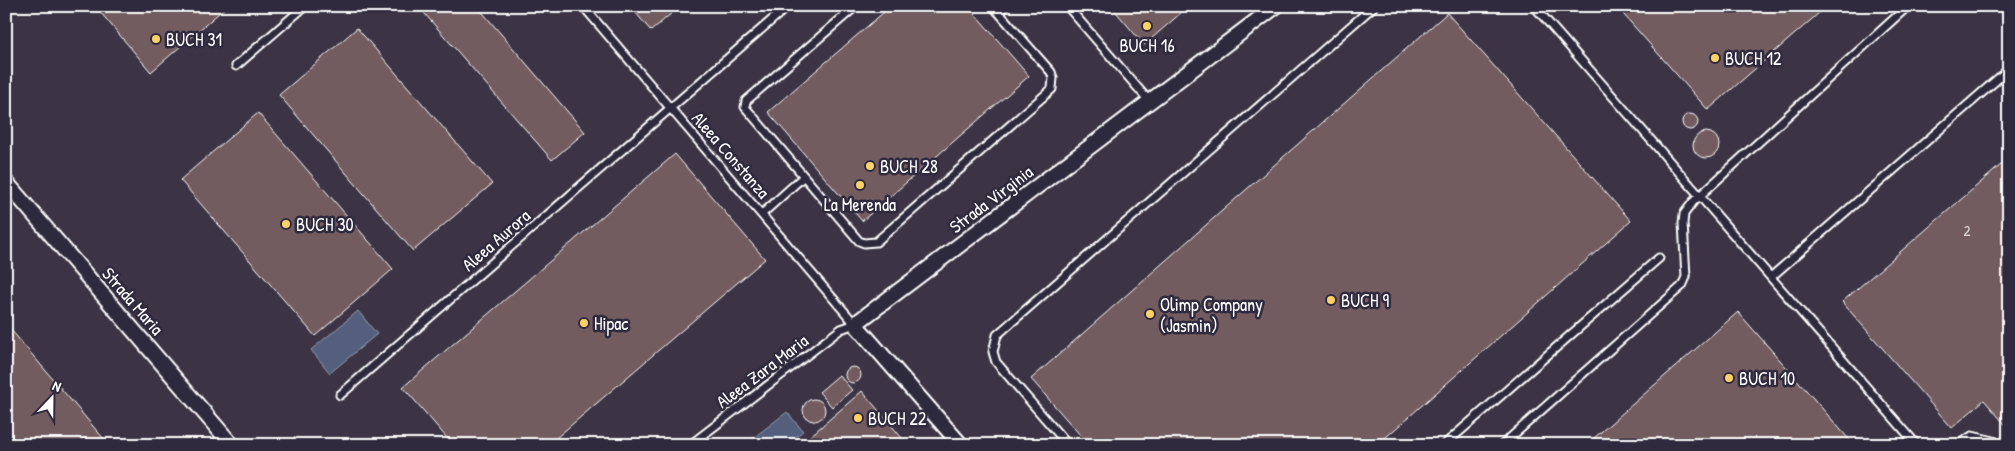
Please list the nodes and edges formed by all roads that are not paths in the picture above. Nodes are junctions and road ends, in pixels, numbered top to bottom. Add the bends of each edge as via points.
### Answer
1 (304, 6) edge
2 (584, 6) edge
3 (788, 6) edge
4 (856, 6) edge
5 (1005, 6) edge
6 (1067, 6) edge
7 (1276, 6) edge
8 (1374, 6) edge
9 (1534, 6) edge
10 (1908, 6) edge
11 (996, 9) edge
12 (236, 66) dead end
13 (2009, 69) edge
14 (1150, 102) junction
15 (671, 108) junction
16 (804, 177) junction
17 (6, 182) edge
18 (1700, 196) junction
19 (762, 214) junction
20 (1659, 258) dead end
21 (1771, 277) junction
22 (856, 324) junction
23 (340, 395) dead end
24 (232, 445) edge
25 (690, 445) edge
26 (961, 445) edge
27 (1068, 445) edge
28 (1444, 445) edge
29 (1502, 445) edge
30 (1918, 445) edge
31 (1958, 445) edge
32 (1996, 445) edge

1 - 12 lane
2 - 15 lane, Aleea Constanza
3 - 15 lane, Aleea Aurora
4 - 16 lane via 745,103 746,110
5 - 11 lane
6 - 14 lane
7 - 14 street, Strada Virginia
8 - 27 lane via 997,335 993,352 996,362
9 - 18 lane
10 - 18 lane
11 - 16 lane via 1051,72 1054,78 1052,89 876,242 859,241
13 - 21 lane
14 - 22 street, Strada Virginia
15 - 19 lane, Aleea Constanza
15 - 23 lane, Aleea Aurora
16 - 19 lane
17 - 24 street, Strada Maria
18 - 21 lane
18 - 29 lane via 1684,214 1686,277 1682,286
19 - 22 lane, Aleea Constanza
20 - 28 lane
21 - 30 lane
22 - 25 lane, Aleea Zara Maria via 841,330
22 - 26 street
31 - 32 lane via 1972,436 1994,441

